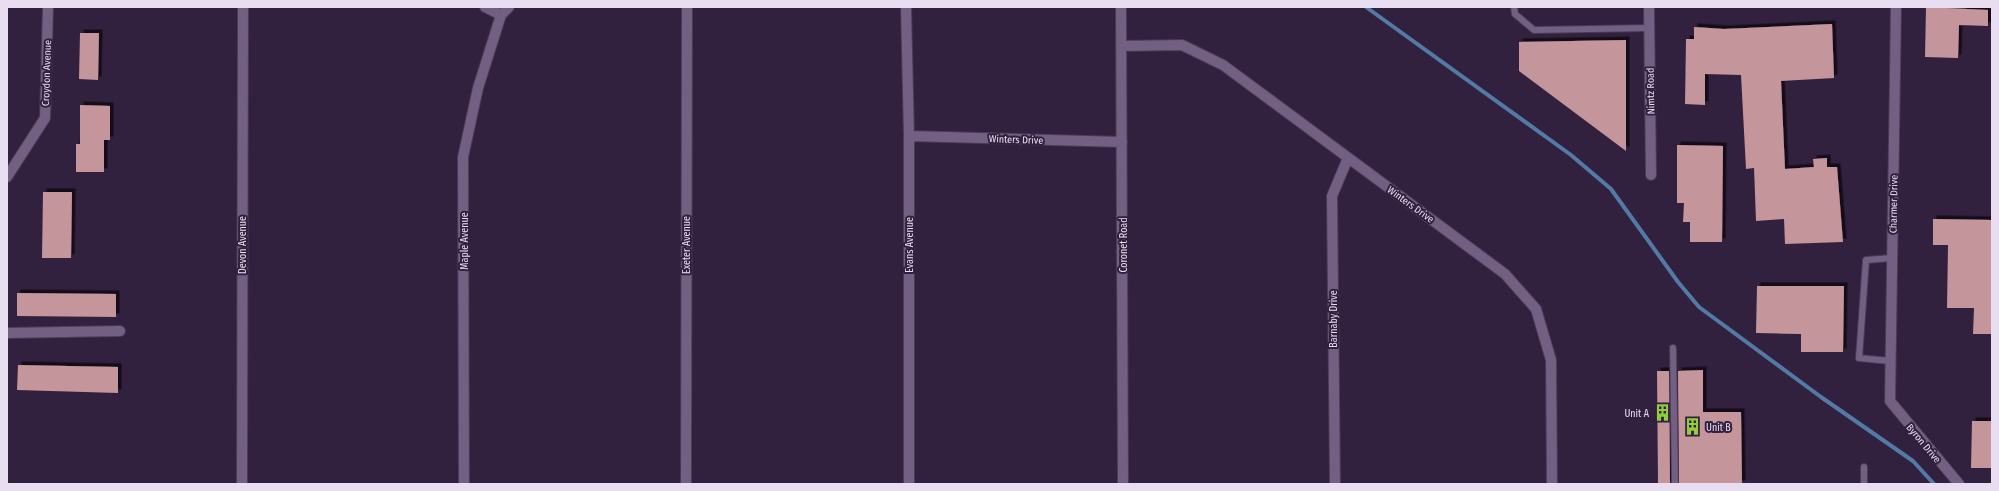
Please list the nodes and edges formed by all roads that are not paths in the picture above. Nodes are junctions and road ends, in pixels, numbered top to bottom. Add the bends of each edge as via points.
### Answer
1 (48, 7) edge
2 (243, 7) edge
3 (485, 7) edge
4 (509, 7) edge
5 (687, 7) edge
6 (906, 7) edge
7 (1121, 7) edge
8 (1514, 7) edge
9 (1649, 7) edge
10 (1896, 7) edge
11 (501, 15) junction
12 (1649, 28) junction
13 (1121, 46) junction
14 (910, 136) junction
15 (1122, 142) junction
16 (1348, 158) junction
17 (1651, 175) dead end
18 (7, 177) edge
19 (1892, 258) junction
20 (120, 331) dead end
21 (7, 332) edge
22 (1673, 348) dead end
23 (1890, 361) junction
24 (1890, 401) joint
25 (1864, 467) dead end
26 (242, 484) edge
27 (464, 484) edge
28 (686, 484) edge
29 (909, 484) edge
30 (1123, 484) edge
31 (1335, 484) edge
32 (1552, 484) edge
33 (1675, 484) edge
34 (1864, 484) edge
35 (1959, 484) edge

1 - 18 street, Croydon Avenue via 45,118
2 - 26 street, Devon Avenue
3 - 11 street
4 - 11 street, Maple Avenue
5 - 28 street, Exeter Avenue
6 - 14 street, Evans Avenue
7 - 13 street, Coronet Road
8 - 12 lane via 1515,14 1534,30
9 - 12 street, Nimtz Road
10 - 19 street, Charmer Drive
11 - 27 street, Maple Avenue via 478,88 463,157
12 - 17 street, Nimtz Road
13 - 15 street, Coronet Road
13 - 16 street, Winters Drive via 1182,45 1223,65
14 - 15 street, Winters Drive
14 - 29 street, Evans Avenue
15 - 30 street, Coronet Road
16 - 31 street, Barnaby Drive via 1332,196
16 - 32 street, Winters Drive via 1505,274 1536,309 1551,360
19 - 23 street, Charmer Drive
19 - 23 lane via 1866,260 1859,358
20 - 21 street
22 - 33 lane
23 - 24 street, Charmer Drive
24 - 35 street, Byron Drive
25 - 34 lane

